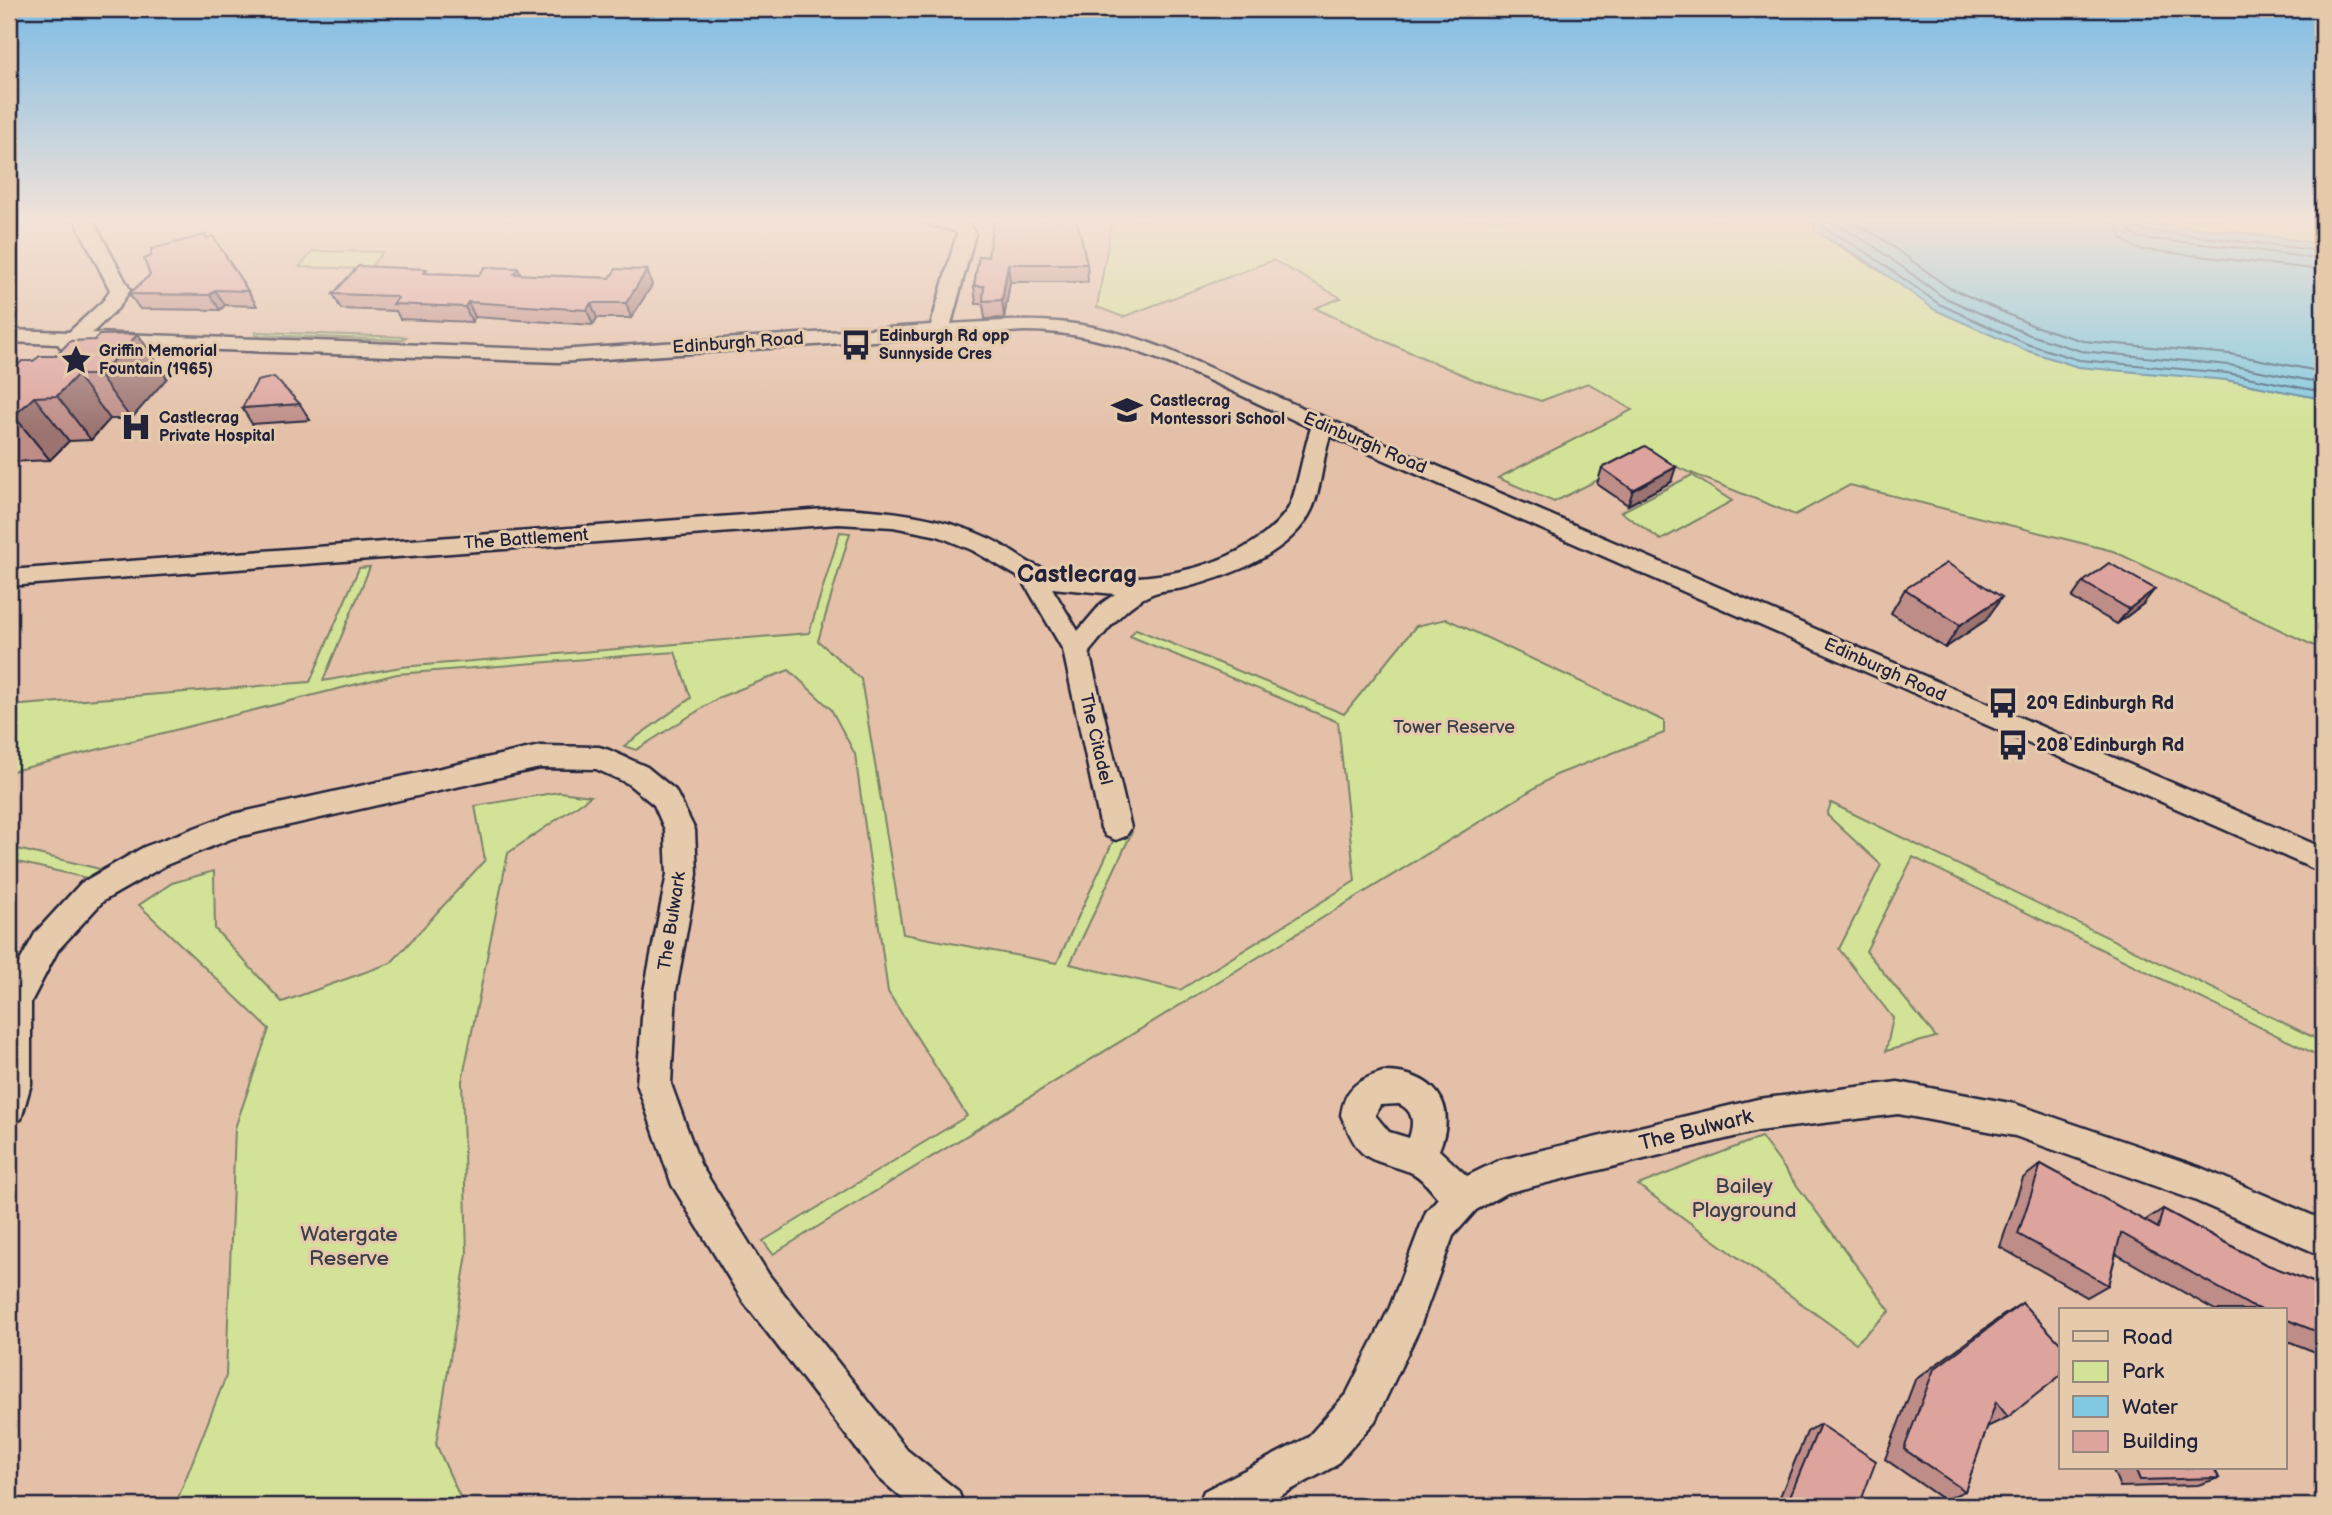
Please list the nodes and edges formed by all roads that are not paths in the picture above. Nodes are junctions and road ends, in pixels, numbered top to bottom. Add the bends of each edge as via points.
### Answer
1 (120, 291) edge
2 (950, 291) edge
3 (940, 329) junction
4 (9, 336) edge
5 (73, 338) junction
6 (125, 341) junction
7 (54, 360) edge
8 (99, 362) edge
9 (1323, 425) junction
10 (1031, 573) junction
11 (9, 578) edge
12 (1145, 586) junction
13 (1070, 640) junction
14 (1116, 828) dead end
15 (2323, 861) edge
16 (9, 1108) edge
17 (1419, 1155) dead end
18 (1463, 1197) junction
19 (2323, 1238) edge
20 (943, 1506) edge
21 (1219, 1506) edge

1 - 5 street
2 - 3 street
3 - 6 street, Edinburgh Road via 559,356
3 - 9 street, Edinburgh Road via 1048,324 1097,330
4 - 5 street, Edinburgh Road
5 - 6 street, Edinburgh Road
5 - 7 street
6 - 8 street
9 - 12 street via 1301,508 1280,534 1217,569
9 - 15 street, Edinburgh Road
10 - 11 street, The Battlement via 981,544 933,527 883,517 838,516
10 - 12 street, The Battlement via 1099,585
10 - 13 street, The Battlement
12 - 13 street
13 - 14 street, The Citadel
16 - 20 street, The Bulwark via 14,1084 15,1001 47,941 92,892 155,856 229,827 540,757 598,758 637,775 665,798 680,830 682,874 660,991 654,1084 685,1173 756,1288 893,1464
17 - 18 street
18 - 19 street, The Bulwark via 1500,1177 1758,1115 1898,1098 2015,1119 2199,1184
18 - 21 street, The Bulwark via 1439,1225 1406,1316 1361,1407 1321,1452

